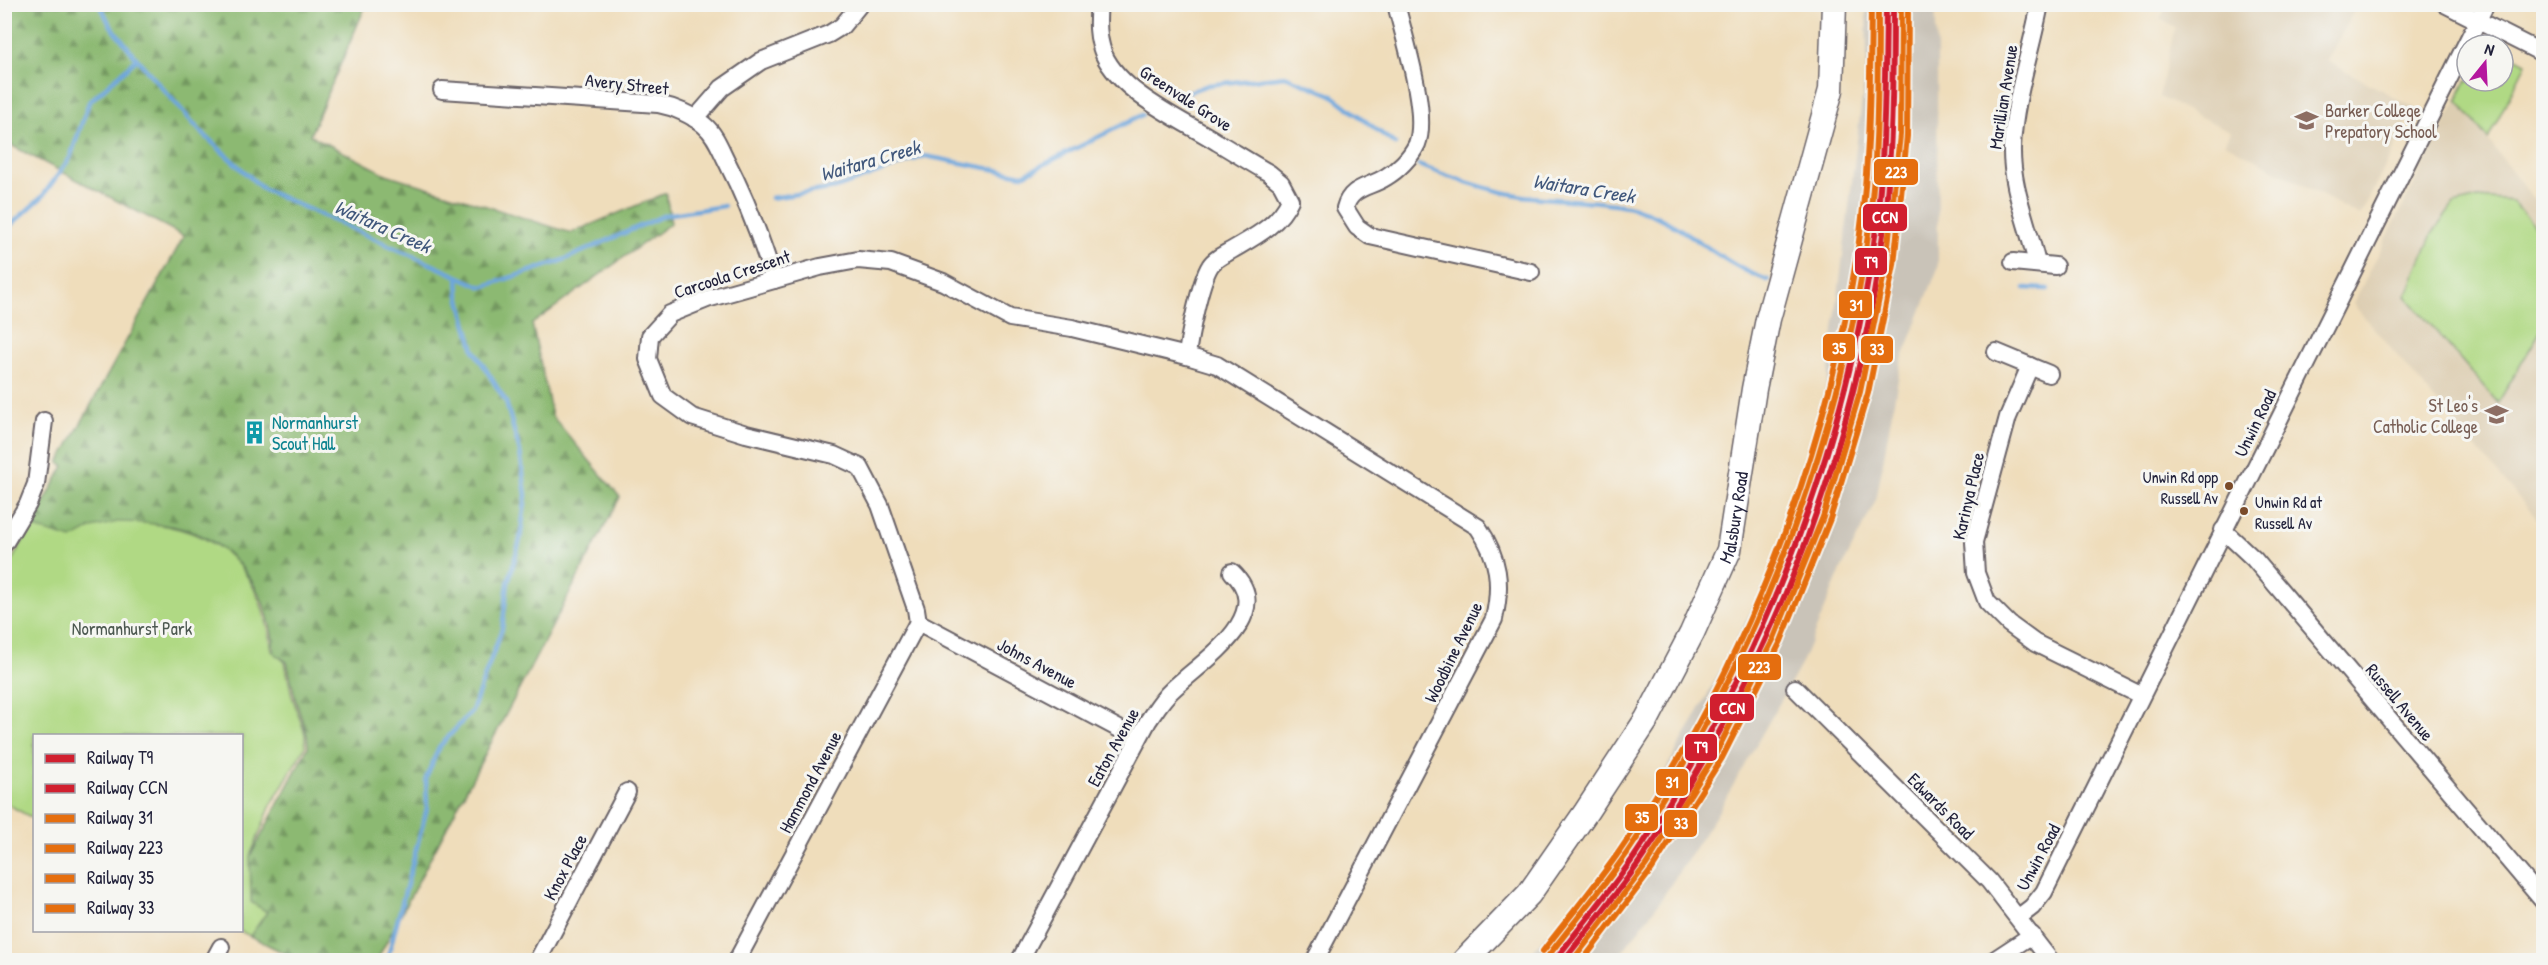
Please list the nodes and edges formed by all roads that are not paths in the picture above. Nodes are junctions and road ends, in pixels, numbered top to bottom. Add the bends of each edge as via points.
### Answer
1 (860, 4) edge
2 (1098, 4) edge
3 (1396, 4) edge
4 (1833, 4) edge
5 (2040, 4) edge
6 (2445, 4) edge
7 (2486, 4) edge
8 (2478, 21) junction
9 (2544, 54) edge
10 (442, 90) dead end
11 (695, 119) junction
12 (2013, 262) dead end
13 (2037, 264) junction
14 (2055, 266) dead end
15 (1531, 272) dead end
16 (774, 280) junction
17 (1996, 352) dead end
18 (1187, 356) junction
19 (2030, 366) junction
20 (2049, 374) dead end
21 (44, 422) dead end
22 (2223, 530) junction
23 (4, 544) edge
24 (1232, 572) dead end
25 (918, 622) junction
26 (1795, 688) dead end
27 (2140, 695) junction
28 (1138, 739) junction
29 (627, 792) dead end
30 (2544, 902) edge
31 (2019, 918) junction
32 (2032, 935) junction
33 (538, 960) edge
34 (736, 960) edge
35 (1020, 960) edge
36 (1315, 960) edge
37 (1465, 960) edge
38 (1995, 960) edge
39 (2050, 960) edge

1 - 11 street via 842,26 829,34 760,61 722,88
2 - 18 street, Greenvale Grove via 1097,30 1105,56 1117,74 1168,113 1269,173 1281,183 1290,200 1284,214 1210,265
3 - 15 street via 1419,107 1420,132 1406,159 1385,178 1359,187 1348,198 1345,208 1357,227 1370,236
4 - 37 street, Malsbury Road via 1832,90 1768,319 1729,550 1647,720 1529,894
5 - 13 street, Marillian Avenue via 2012,149 2016,185
6 - 8 street
7 - 8 street, Unwin Road
8 - 9 street
8 - 22 street, Unwin Road
10 - 11 street, Avery Street via 658,104
11 - 16 street, Avery Street via 713,135 729,165 756,224
12 - 13 street
13 - 14 street
16 - 18 street, Carcoola Crescent via 858,260 891,263 943,282 1010,318 1072,328
16 - 25 street, Carcoola Crescent via 670,314 650,336 648,359 663,396 692,417 834,455 860,467 880,505
17 - 19 street
18 - 36 street, Woodbine Avenue via 1217,365 1453,510 1478,527 1490,544 1495,564 1500,594 1494,619
19 - 20 street
19 - 27 street, Karinya Place via 2008,417 1974,542 1976,573 1987,602 2009,624 2035,643
21 - 23 street via 36,484
22 - 27 street, Unwin Road
22 - 30 street, Russell Avenue via 2254,559
24 - 28 street, Eaton Avenue via 1246,591 1248,603 1243,615 1230,638 1169,693
25 - 28 street, Johns Avenue
25 - 34 street, Hammond Avenue
26 - 31 street, Edwards Road via 1989,881
27 - 31 street, Unwin Road via 2044,892
28 - 35 street, Eaton Avenue
29 - 33 street, Knox Place
31 - 32 street, Edwards Road
32 - 38 street
32 - 39 street, Edwards Road

